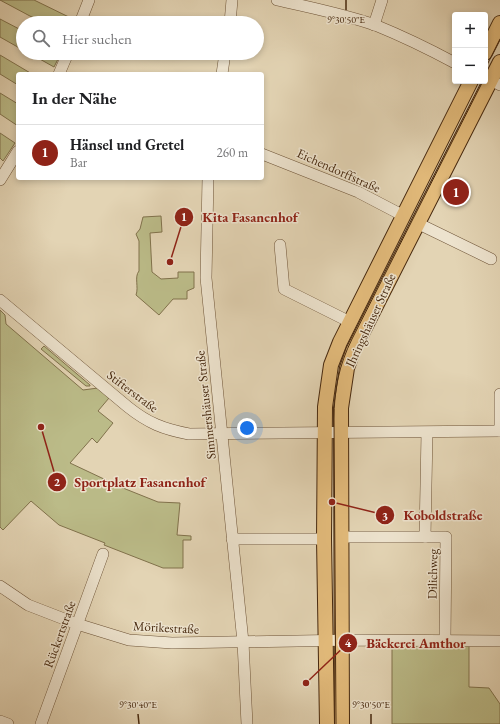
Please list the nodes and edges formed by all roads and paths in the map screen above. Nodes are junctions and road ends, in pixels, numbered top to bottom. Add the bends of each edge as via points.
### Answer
1 (89, 0) edge
2 (232, 0) edge
3 (277, 0) edge
4 (382, 0) edge
5 (316, 4) edge
6 (83, 16) edge
7 (231, 16) edge
8 (500, 23) edge
9 (374, 25) junction
10 (488, 48) edge
11 (65, 60) edge
12 (224, 60) edge
13 (452, 62) edge
14 (500, 62) edge
15 (60, 72) edge
16 (222, 72) edge
17 (492, 81) edge
18 (470, 84) edge
19 (16, 154) edge
20 (264, 155) edge
21 (0, 180) edge
22 (208, 180) edge
23 (404, 216) junction
24 (417, 223) junction
25 (280, 245) dead end
26 (491, 259) dead end
27 (0, 300) edge
28 (350, 322) junction
29 (500, 394) edge
30 (500, 431) edge
31 (324, 432) junction
32 (342, 432) junction
33 (427, 432) junction
34 (222, 434) junction
35 (342, 536) junction
36 (425, 537) junction
37 (232, 539) junction
38 (324, 539) junction
39 (103, 554) dead end
40 (0, 586) edge
41 (77, 624) junction
42 (341, 640) junction
43 (445, 640) junction
44 (327, 641) junction
45 (500, 641) edge
46 (242, 642) junction
47 (0, 721) edge
48 (8, 724) edge
49 (41, 724) edge
50 (247, 724) edge
51 (327, 724) edge
52 (342, 724) edge

1 - 6 street
2 - 7 street
3 - 5 street
4 - 9 street
5 - 9 street
8 - 10 main road
9 - 13 street
11 - 15 street
12 - 16 street
14 - 17 main road, Ihringshäuser Straße
17 - 24 main road, Ihringshäuser Straße
18 - 23 main road, Ihringshäuser Straße
19 - 21 street
20 - 23 street, Eichendorffstraße via 358,192
22 - 34 street, Simmershäuser Straße via 206,278
23 - 28 main road, Ihringshäuser Straße
24 - 26 street
24 - 32 main road, Ihringshäuser Straße via 347,368 341,408
25 - 28 street via 284,289
27 - 34 street, Stifterstraße via 145,420 164,429 188,434
28 - 31 main road, Ihringshäuser Straße via 331,365 326,387
29 - 30 street
30 - 33 street, Stifterstraße
31 - 32 street, Stifterstraße
31 - 34 street, Stifterstraße
31 - 38 main road, Ihringshäuser Straße
32 - 33 street, Stifterstraße
32 - 35 main road, Ihringshäuser Straße
33 - 36 street, Dilichweg
34 - 37 street, Simmershäuser Straße
35 - 36 street
35 - 42 main road, Ihringshäuser Straße
36 - 43 street, Dilichweg via 446,537
37 - 38 street
37 - 46 street, Simmershäuser Straße
38 - 44 main road, Ihringshäuser Straße
39 - 41 street, Rückertstraße
40 - 41 street, Mörikestraße via 28,605
41 - 46 street, Mörikestraße via 130,640 172,643
41 - 49 street, Rückertstraße
42 - 43 street, Mörikestraße
42 - 44 street, Mörikestraße
42 - 52 main road, Ihringshäuser Straße
43 - 45 street, Mörikestraße
44 - 46 street, Mörikestraße
44 - 51 main road, Ihringshäuser Straße
46 - 50 street, Simmershäuser Straße
47 - 48 street

